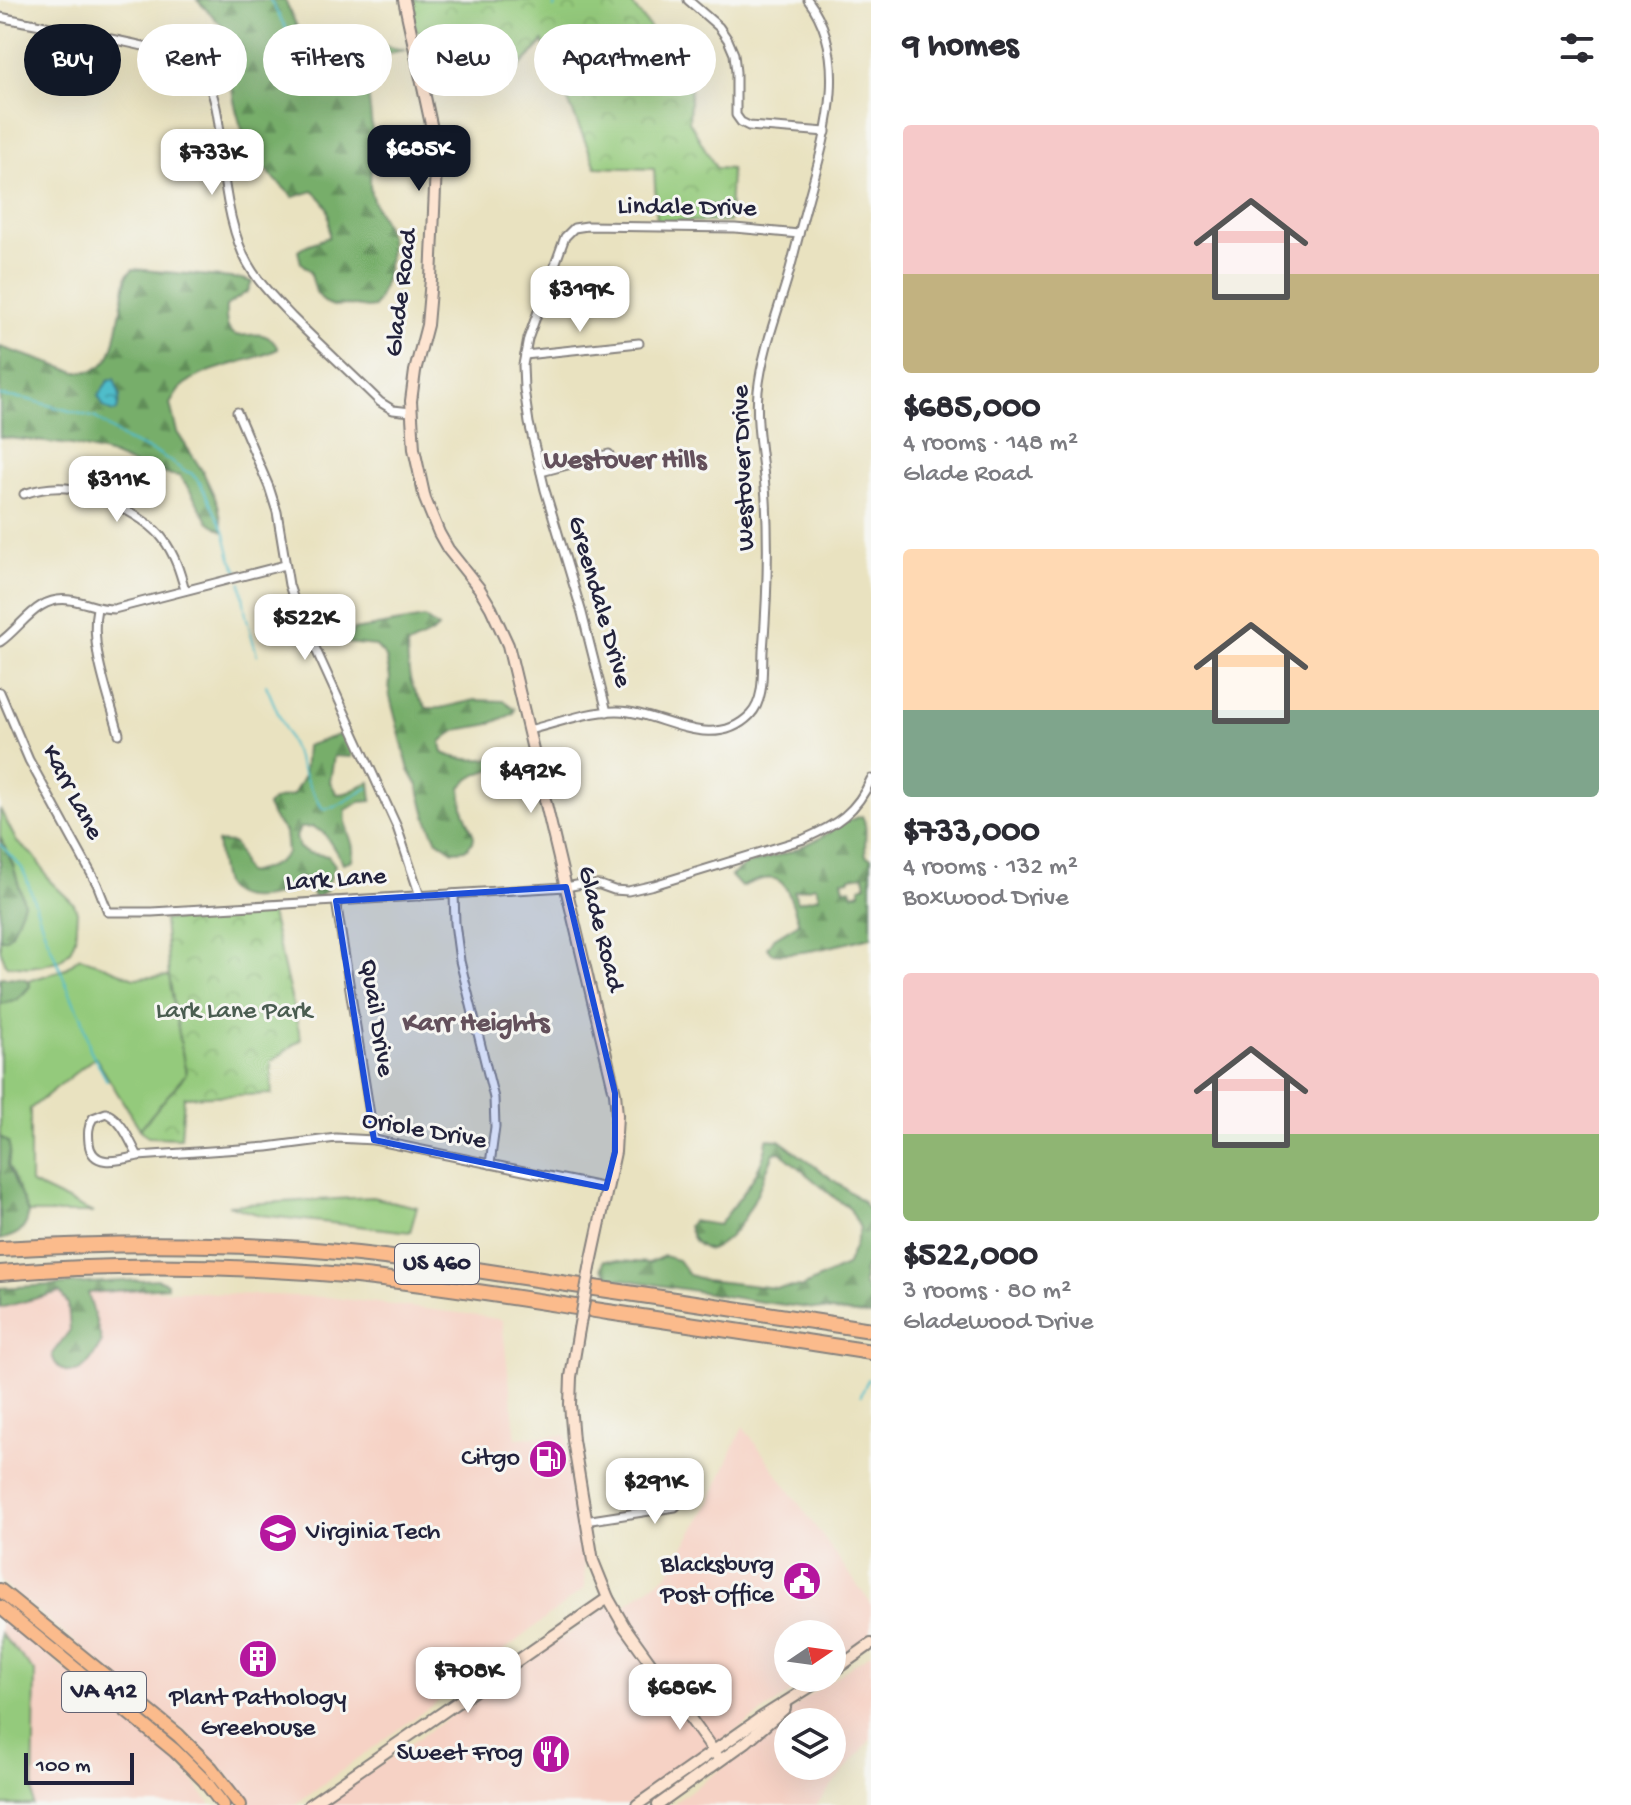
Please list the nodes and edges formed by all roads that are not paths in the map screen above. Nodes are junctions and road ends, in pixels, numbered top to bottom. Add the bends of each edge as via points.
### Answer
1 (404, 0) edge
2 (688, 0) edge
3 (808, 0) edge
4 (0, 17) edge
5 (826, 132) junction
6 (573, 228) joint
7 (799, 234) junction
8 (639, 343) dead end
9 (525, 355) junction
10 (237, 412) dead end
11 (411, 412) junction
12 (609, 454) dead end
13 (541, 472) junction
14 (24, 494) dead end
15 (285, 565) junction
16 (185, 590) junction
17 (97, 608) junction
18 (0, 642) edge
19 (0, 692) edge
20 (607, 712) junction
21 (529, 730) junction
22 (119, 734) dead end
23 (871, 779) edge
24 (566, 887) junction
25 (454, 894) junction
26 (420, 896) junction
27 (336, 901) junction
28 (108, 912) joint
29 (374, 1140) junction
30 (138, 1156) junction
31 (490, 1164) junction
32 (606, 1188) junction
33 (0, 1249) edge
34 (0, 1276) edge
35 (871, 1330) edge
36 (871, 1352) edge
37 (686, 1487) dead end
38 (585, 1521) junction
39 (0, 1590) edge
40 (608, 1598) junction
41 (0, 1607) edge
42 (871, 1644) edge
43 (846, 1662) edge
44 (804, 1692) edge
45 (717, 1756) junction
46 (223, 1805) edge
47 (240, 1805) edge
48 (309, 1805) edge
49 (637, 1805) edge
50 (658, 1805) edge

1 - 11 street, Glade Road via 436,166 427,325
2 - 5 street via 728,40 736,64 735,111 741,122
3 - 5 street, Westover Drive via 822,22 829,49
4 - 11 street via 174,53 197,66 213,95 231,218 252,272 380,402
5 - 7 street, Westover Drive
6 - 7 street, Lindale Drive via 735,228
6 - 9 street, Greendale Drive via 559,252
7 - 20 street, Westover Drive via 758,393 768,566 757,705 739,723 707,731 636,713
8 - 9 street
9 - 13 street, Greendale Drive via 524,389
10 - 15 street via 277,512
11 - 21 street, Glade Road via 414,449 431,515 499,623
12 - 13 street
13 - 20 street, Greendale Drive
14 - 16 street via 75,490 142,519 170,549
15 - 16 street
15 - 26 street via 296,606 397,827
16 - 17 street via 114,609
17 - 18 street via 71,600 49,602
17 - 22 street via 96,646
19 - 28 street, Karr Lane
20 - 21 street, Westover Drive
21 - 24 street, Glade Road
23 - 24 street, Lark Lane via 850,813 804,839 628,891 600,885
24 - 25 street, Lark Lane
24 - 32 street, Glade Road via 615,1093 617,1137
25 - 26 street, Lark Lane
25 - 31 street via 458,951 494,1098
26 - 27 street, Lark Lane
27 - 28 street, Lark Lane
27 - 29 street, Quail Drive
29 - 30 street, Oriole Drive via 336,1138
29 - 31 street, Oriole Drive
30 - 30 street, Oriole Drive via 116,1119 106,1113 93,1118 90,1147 97,1158
31 - 32 street, Oriole Drive
32 - 38 street, Glade Road, bridge via 572,1364 570,1404
33 - 35 highway, US 460 via 161,1243 328,1251
34 - 36 highway, US 460 via 101,1267 355,1276
37 - 38 street via 686,1496 675,1507
38 - 40 street, Glade Road
39 - 47 main road, VA 412 via 189,1745
40 - 45 street, Glade Road
40 - 48 street
41 - 46 main road, VA 412 via 175,1751
42 - 43 street
44 - 45 street
45 - 49 street
45 - 50 street

